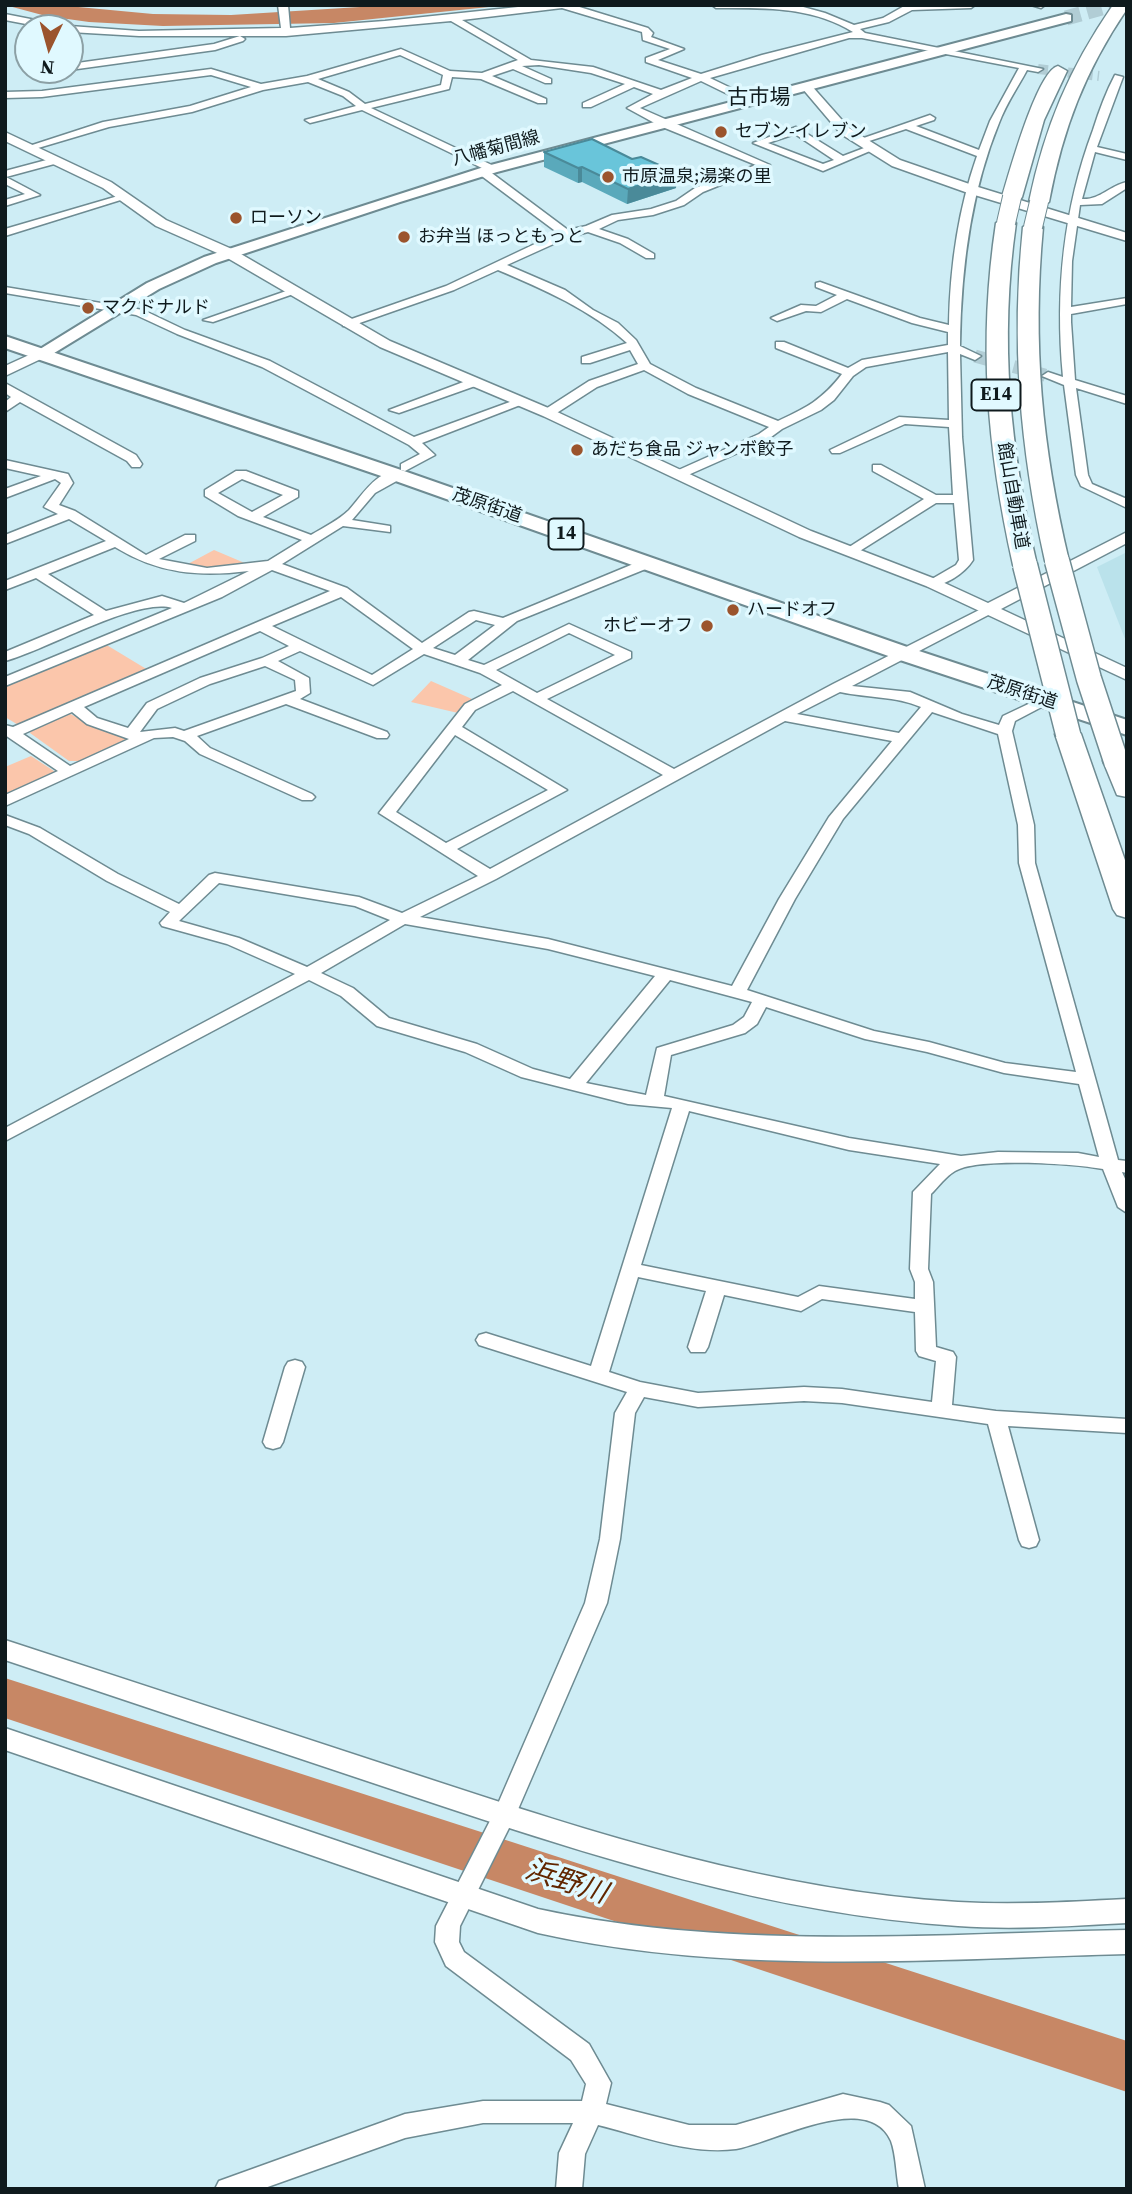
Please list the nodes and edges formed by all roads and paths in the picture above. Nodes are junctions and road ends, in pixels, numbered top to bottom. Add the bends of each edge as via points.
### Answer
1 (282, 5) edge
2 (562, 5) edge
3 (716, 5) edge
4 (774, 5) edge
5 (971, 5) edge
6 (1035, 5) edge
7 (1041, 5) edge
8 (1121, 5) edge
9 (1066, 18) tunnel mouth
10 (454, 19) junction
11 (380, 27) junction
12 (84, 31) edge
13 (858, 31) junction
14 (94, 32) junction
15 (286, 33) junction
16 (84, 34) edge
17 (246, 34) junction
18 (397, 43) junction
19 (935, 51) junction
20 (1065, 58) dead end
21 (528, 62) junction
22 (84, 65) edge
23 (513, 65) junction
24 (1024, 67) junction
25 (1038, 69) tunnel mouth
26 (448, 74) junction
27 (483, 76) junction
28 (1118, 77) edge
29 (703, 78) junction
30 (309, 79) junction
31 (548, 81) dead end
32 (80, 84) edge
33 (634, 84) junction
34 (806, 86) junction
35 (82, 87) junction
36 (261, 88) junction
37 (660, 93) junction
38 (5, 95) edge
39 (542, 101) dead end
40 (750, 101) junction
41 (587, 105) dead end
42 (363, 106) junction
43 (930, 118) dead end
44 (310, 120) dead end
45 (664, 124) junction
46 (906, 126) junction
47 (5, 136) edge
48 (860, 141) junction
49 (27, 148) junction
50 (872, 148) junction
51 (1090, 148) junction
52 (981, 154) junction
53 (1127, 157) edge
54 (54, 160) junction
55 (842, 160) junction
56 (488, 170) junction
57 (5, 174) edge
58 (5, 180) edge
59 (1127, 185) edge
60 (973, 190) junction
61 (122, 198) junction
62 (1077, 202) junction
63 (5, 203) edge
64 (1073, 220) junction
65 (589, 229) junction
66 (5, 233) edge
67 (566, 234) junction
68 (1127, 237) edge
69 (229, 253) junction
70 (650, 256) dead end
71 (499, 266) junction
72 (820, 285) dead end
73 (5, 290) edge
74 (293, 292) junction
75 (847, 295) junction
76 (1127, 301) edge
77 (117, 308) junction
78 (1065, 311) junction
79 (777, 318) dead end
80 (209, 320) dead end
81 (347, 324) junction
82 (5, 328) edge
83 (954, 330) junction
84 (5, 342) edge
85 (634, 345) junction
86 (780, 345) dead end
87 (953, 348) junction
88 (49, 350) junction
89 (975, 356) tunnel mouth
90 (586, 360) dead end
91 (645, 366) junction
92 (5, 372) edge
93 (849, 373) junction
94 (1048, 376) tunnel mouth
95 (474, 383) junction
96 (1069, 383) junction
97 (5, 387) edge
98 (19, 397) junction
99 (1127, 400) edge
100 (522, 402) junction
101 (5, 408) edge
102 (395, 410) dead end
103 (548, 413) junction
104 (956, 424) junction
105 (778, 426) junction
106 (413, 442) junction
107 (836, 450) dead end
108 (5, 464) edge
109 (136, 464) dead end
110 (877, 468) dead end
111 (401, 471) junction
112 (679, 475) junction
113 (52, 476) junction
114 (5, 494) edge
115 (933, 499) junction
116 (960, 499) junction
117 (1127, 504) edge
118 (70, 514) junction
119 (254, 516) junction
120 (341, 522) junction
121 (385, 529) dead end
122 (1127, 537) edge
123 (190, 538) dead end
124 (311, 539) junction
125 (5, 540) edge
126 (114, 543) junction
127 (850, 551) junction
128 (146, 559) junction
129 (648, 563) junction
130 (271, 565) junction
131 (37, 573) junction
132 (932, 583) junction
133 (5, 586) edge
134 (342, 591) junction
135 (184, 607) junction
136 (989, 609) junction
137 (104, 616) junction
138 (505, 623) junction
139 (260, 626) junction
140 (300, 646) junction
141 (422, 649) junction
142 (911, 649) junction
143 (5, 657) edge
144 (267, 661) junction
145 (457, 661) junction
146 (485, 670) junction
147 (1127, 674) edge
148 (5, 682) edge
149 (512, 685) junction
150 (838, 687) junction
151 (538, 698) junction
152 (287, 699) junction
153 (1046, 701) junction
154 (930, 705) junction
155 (73, 706) junction
156 (1127, 714) edge
157 (783, 716) junction
158 (1127, 728) edge
159 (455, 729) junction
160 (9, 730) edge
161 (1005, 731) junction
162 (382, 735) dead end
163 (136, 736) junction
164 (183, 736) junction
165 (900, 738) junction
166 (69, 772) junction
167 (673, 775) junction
168 (1127, 789) edge
169 (307, 797) dead end
170 (5, 802) edge
171 (5, 820) edge
172 (446, 849) junction
173 (490, 876) junction
174 (1127, 909) edge
175 (181, 912) junction
176 (403, 919) junction
177 (309, 973) junction
178 (666, 974) junction
179 (737, 992) junction
180 (761, 1000) junction
181 (1086, 1079) junction
182 (574, 1086) junction
183 (654, 1101) junction
184 (682, 1104) junction
185 (5, 1135) edge
186 (961, 1162) junction
187 (1119, 1167) edge
188 (1127, 1207) edge
189 (630, 1269) junction
190 (717, 1287) junction
191 (924, 1307) junction
192 (486, 1340) dead end
193 (698, 1347) dead end
194 (295, 1367) dead end
195 (598, 1375) junction
196 (639, 1389) junction
197 (941, 1411) junction
198 (996, 1418) junction
199 (1127, 1426) edge
200 (273, 1442) dead end
201 (1029, 1540) dead end
202 (5, 1650) edge
203 (5, 1739) edge
204 (505, 1814) junction
205 (462, 1895) junction
206 (1127, 1911) edge
207 (1127, 1942) edge
208 (592, 2112) junction
209 (228, 2189) edge
210 (569, 2189) edge
211 (912, 2189) edge

1 - 15 street
2 - 10 street
2 - 29 street via 645,30 646,38 679,49 649,60
3 - 4 street
4 - 13 street via 800,9
5 - 13 street via 909,7
6 - 7 street
8 - 168 highway, 館山自動車道 / E14, bridge via 1091,50 1051,146 1033,227 1025,331 1028,399 1042,499 1089,679
9 - 19 main road, 八幡菊間線
10 - 11 street
10 - 21 street
11 - 15 street
11 - 18 street
12 - 14 street
13 - 19 street
13 - 29 street
14 - 16 street
14 - 17 street
15 - 17 street
17 - 22 street via 215,47
18 - 26 street
18 - 30 street via 360,62
19 - 24 street
19 - 34 main road, 八幡菊間線
20 - 174 highway, 館山自動車道 / E14, bridge via 1035,120 1006,223 997,292 996,402 1014,520 1068,734
21 - 23 street
21 - 33 street via 593,70
23 - 27 street
23 - 31 street
24 - 25 street
24 - 52 street via 1004,97
26 - 27 street
26 - 42 street via 446,87
27 - 39 street
28 - 51 street
29 - 37 street
29 - 40 street
30 - 36 street
30 - 42 street
32 - 35 street
33 - 37 street
33 - 41 street
34 - 40 main road, 八幡菊間線
34 - 48 street via 832,119
35 - 36 street via 211,72
35 - 38 street
36 - 49 street
37 - 45 street via 632,108
40 - 45 main road, 八幡菊間線
42 - 44 street
42 - 56 street
43 - 46 street
45 - 56 main road, 八幡菊間線
45 - 65 street via 765,164 699,190 680,203 616,217
46 - 48 street
46 - 52 street
47 - 49 street
48 - 50 street
49 - 54 street
50 - 55 street
50 - 60 street via 896,163
51 - 53 street
51 - 62 street
52 - 60 street
54 - 57 street
54 - 61 street via 107,185
55 - 55 street via 823,168 758,143 796,130
56 - 67 street
56 - 69 main road, 八幡菊間線
58 - 63 street via 35,195
59 - 62 street via 1112,188 1094,202
60 - 64 street
60 - 83 street
61 - 66 street
61 - 69 street via 161,223
62 - 64 street
64 - 68 street
64 - 78 street
65 - 67 street
65 - 70 street
67 - 71 street
69 - 74 street
69 - 77 main road, 八幡菊間線 via 153,286
71 - 81 street
71 - 85 street via 561,292 614,325
72 - 75 street
73 - 77 street
74 - 80 street
74 - 81 street
75 - 79 street via 817,310 805,307
75 - 83 street
76 - 78 street
77 - 88 main road, 八幡菊間線
77 - 106 street via 139,312 266,364
78 - 96 street
81 - 95 street
82 - 88 main road, 茂原街道 / 14
83 - 87 street
84 - 88 main road, 茂原街道 / 14
85 - 90 street
85 - 91 street
86 - 93 street
87 - 89 street
87 - 93 street via 893,356 862,364
87 - 104 street
88 - 92 street
88 - 111 main road, 茂原街道 / 14
91 - 103 street via 593,384
91 - 105 street
93 - 105 street via 831,397
94 - 96 street
95 - 100 street
95 - 102 street
96 - 99 street
96 - 117 street via 1087,486
97 - 98 street
98 - 101 street
98 - 109 street
100 - 103 street
100 - 106 street
103 - 112 street
104 - 107 street via 903,420
104 - 116 street
105 - 112 street
106 - 111 street via 429,455
108 - 113 street
110 - 115 street
111 - 120 street via 370,490
111 - 129 main road, 茂原街道 / 14
111 - 142 main road, 茂原街道 / 14
112 - 127 street
113 - 114 street
113 - 118 street via 63,477 67,483 51,507
115 - 116 street
115 - 127 street
116 - 132 street via 966,561
118 - 125 street
118 - 126 street
119 - 119 street via 217,502 210,493 241,474 293,494
119 - 124 street
120 - 121 street
120 - 124 street
122 - 136 street
123 - 128 street
124 - 130 street
126 - 128 street
126 - 131 street
127 - 132 street
128 - 130 street via 207,572
129 - 138 street
129 - 142 main road, 茂原街道 / 14
130 - 134 street
130 - 135 street
131 - 133 street
131 - 137 street
132 - 136 street
134 - 139 street
134 - 141 street
135 - 137 street via 162,600
135 - 148 street
136 - 142 street
136 - 147 street
137 - 143 street
138 - 141 street via 474,614
138 - 145 street
139 - 140 street
139 - 155 street
140 - 141 street via 373,681
140 - 144 street
141 - 145 street
142 - 150 street
142 - 153 main road, 茂原街道 / 14
142 - 156 main road, 茂原街道 / 14
144 - 152 street via 302,678 303,693
144 - 163 street via 205,681 152,706
145 - 146 street
146 - 149 street
146 - 151 street via 569,628 626,655
149 - 151 street
149 - 159 street via 470,707
150 - 154 street via 905,695
150 - 157 street
151 - 167 street
152 - 162 street
152 - 164 street
153 - 158 main road, 茂原街道 / 14
153 - 161 street via 1008,719
154 - 161 street
154 - 165 street
155 - 160 street
155 - 163 street via 92,721
157 - 165 street
157 - 167 street
159 - 172 street via 387,813
159 - 172 street via 559,789
160 - 166 street
161 - 181 street via 1026,825 1027,863
163 - 164 street via 175,732
163 - 166 street
164 - 169 street via 205,751
165 - 179 street via 837,817
166 - 170 street
167 - 173 street
171 - 175 street
172 - 173 street
173 - 176 street
175 - 176 street via 215,878 359,902
175 - 177 street via 168,923 233,941
176 - 177 street
176 - 178 street via 548,944
177 - 182 street via 347,992 383,1022
177 - 185 street
178 - 179 street
178 - 182 street
179 - 180 street
180 - 181 street via 871,1035 1004,1068
180 - 183 street via 751,1020 739,1029 663,1052
181 - 187 street
182 - 183 street
183 - 184 street
184 - 186 street via 849,1144
184 - 189 street
186 - 187 street via 1078,1159
186 - 191 street via 948,1167 922,1192 919,1269
187 - 188 street
189 - 190 street
189 - 195 street
190 - 191 street via 801,1304 819,1292
190 - 193 street
191 - 197 street via 926,1351 946,1357
192 - 195 street
194 - 200 street
195 - 196 street
196 - 197 street via 698,1400 842,1396
196 - 204 street via 625,1413 610,1539 596,1603
197 - 198 street
198 - 199 street
198 - 201 street
202 - 204 street
203 - 205 street
204 - 205 street
204 - 206 street via 585,1842 808,1896 956,1914
205 - 207 street via 592,1934 699,1947
205 - 208 street via 448,1926 447,1942 455,1959 580,2052 599,2083
208 - 209 street via 482,2112 405,2126
208 - 210 street via 572,2153
208 - 211 street via 689,2137 736,2137 843,2105 880,2113 902,2134

